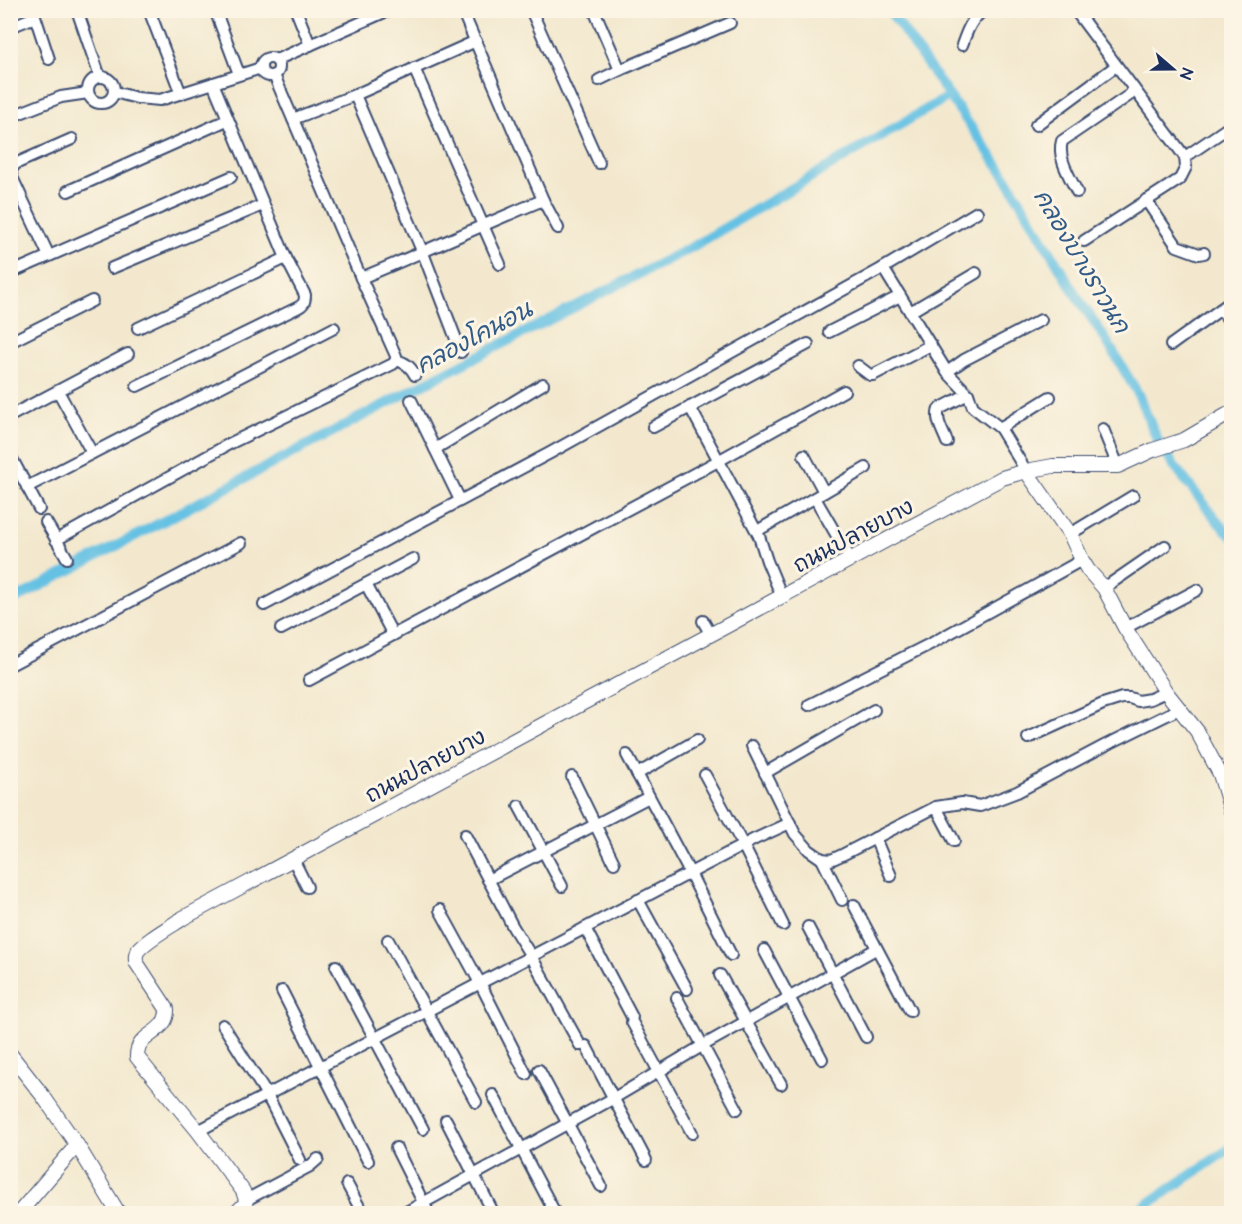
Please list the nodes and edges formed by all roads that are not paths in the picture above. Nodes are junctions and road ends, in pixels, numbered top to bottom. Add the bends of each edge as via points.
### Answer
1 (77, 10) edge
2 (149, 10) edge
3 (215, 10) edge
4 (296, 10) edge
5 (389, 10) edge
6 (462, 10) edge
7 (531, 10) edge
8 (594, 10) edge
9 (984, 10) edge
10 (1075, 10) edge
11 (34, 14) edge
12 (730, 23) dead end
13 (10, 27) edge
14 (476, 41) junction
15 (310, 45) junction
16 (962, 45) dead end
17 (49, 59) dead end
18 (276, 60) junction
19 (1116, 66) junction
20 (261, 68) junction
21 (414, 68) junction
22 (620, 70) junction
23 (239, 74) junction
24 (274, 75) junction
25 (100, 77) junction
26 (599, 80) dead end
27 (213, 83) junction
28 (1133, 88) junction
29 (114, 92) junction
30 (88, 93) junction
31 (182, 94) junction
32 (355, 94) junction
33 (10, 117) edge
34 (293, 118) junction
35 (227, 120) junction
36 (1036, 125) dead end
37 (1232, 125) edge
38 (72, 139) dead end
39 (1185, 157) junction
40 (598, 164) dead end
41 (10, 172) edge
42 (231, 177) dead end
43 (68, 191) dead end
44 (1077, 192) dead end
45 (543, 200) junction
46 (1146, 200) junction
47 (263, 205) junction
48 (977, 212) dead end
49 (483, 225) junction
50 (558, 228) dead end
51 (1084, 241) dead end
52 (423, 253) junction
53 (1204, 253) dead end
54 (49, 256) junction
55 (286, 258) junction
56 (500, 264) dead end
57 (112, 268) dead end
58 (883, 268) junction
59 (10, 273) edge
60 (976, 273) dead end
61 (361, 278) junction
62 (900, 296) junction
63 (92, 300) dead end
64 (1232, 301) edge
65 (1221, 309) junction
66 (910, 312) junction
67 (1041, 320) dead end
68 (1232, 325) edge
69 (138, 328) dead end
70 (334, 328) dead end
71 (829, 332) dead end
72 (10, 342) edge
73 (808, 344) dead end
74 (930, 345) junction
75 (1171, 345) dead end
76 (461, 352) dead end
77 (128, 354) dead end
78 (396, 360) junction
79 (858, 366) dead end
80 (947, 372) junction
81 (416, 375) dead end
82 (543, 384) dead end
83 (137, 386) dead end
84 (58, 391) junction
85 (844, 391) dead end
86 (968, 394) junction
87 (1050, 398) dead end
88 (411, 400) dead end
89 (690, 407) junction
90 (1232, 412) edge
91 (10, 416) edge
92 (653, 427) dead end
93 (1000, 428) junction
94 (1103, 429) dead end
95 (947, 442) dead end
96 (435, 449) junction
97 (92, 453) junction
98 (10, 455) edge
99 (804, 455) dead end
100 (718, 461) junction
101 (1118, 465) junction
102 (866, 468) dead end
103 (1026, 471) junction
104 (27, 487) junction
105 (820, 495) junction
106 (1133, 496) dead end
107 (461, 500) junction
108 (39, 509) dead end
109 (46, 522) dead end
110 (757, 531) junction
111 (1070, 534) junction
112 (56, 540) junction
113 (241, 543) dead end
114 (1165, 546) dead end
115 (67, 558) dead end
116 (413, 559) dead end
117 (851, 560) junction
118 (1082, 560) junction
119 (366, 584) junction
120 (1104, 588) junction
121 (1197, 590) dead end
122 (782, 597) junction
123 (264, 605) dead end
124 (703, 621) dead end
125 (1125, 628) junction
126 (281, 629) dead end
127 (393, 635) junction
128 (711, 635) junction
129 (10, 665) edge
130 (309, 680) dead end
131 (1166, 692) junction
132 (809, 705) dead end
133 (1179, 709) junction
134 (874, 710) dead end
135 (1028, 738) dead end
136 (697, 740) dead end
137 (752, 746) dead end
138 (627, 755) dead end
139 (765, 773) junction
140 (637, 774) junction
141 (705, 775) dead end
142 (572, 777) dead end
143 (649, 797) junction
144 (519, 806) dead end
145 (936, 807) junction
146 (1232, 814) edge
147 (790, 823) junction
148 (595, 825) junction
149 (465, 835) dead end
150 (875, 838) junction
151 (954, 841) dead end
152 (743, 845) junction
153 (543, 851) junction
154 (293, 859) junction
155 (822, 859) junction
156 (614, 863) dead end
157 (690, 873) junction
158 (891, 876) dead end
159 (488, 880) junction
160 (562, 886) dead end
161 (307, 887) dead end
162 (638, 900) junction
163 (842, 900) dead end
164 (854, 906) dead end
165 (440, 910) dead end
166 (783, 925) dead end
167 (808, 927) dead end
168 (585, 928) junction
169 (388, 940) dead end
170 (876, 949) junction
171 (764, 950) dead end
172 (731, 955) dead end
173 (531, 956) junction
174 (336, 966) dead end
175 (833, 973) junction
176 (720, 975) dead end
177 (480, 983) junction
178 (687, 990) dead end
179 (282, 991) dead end
180 (789, 997) junction
181 (678, 998) dead end
182 (427, 1011) junction
183 (910, 1011) dead end
184 (747, 1022) junction
185 (223, 1025) dead end
186 (866, 1036) dead end
187 (374, 1038) junction
188 (702, 1046) junction
189 (10, 1054) edge
190 (822, 1059) dead end
191 (320, 1067) junction
192 (539, 1070) dead end
193 (659, 1072) junction
194 (526, 1074) dead end
195 (781, 1084) dead end
196 (267, 1095) junction
197 (493, 1095) dead end
198 (614, 1098) junction
199 (476, 1102) dead end
200 (737, 1109) dead end
201 (446, 1120) dead end
202 (567, 1124) junction
203 (423, 1130) dead end
204 (198, 1131) junction
205 (692, 1133) dead end
206 (77, 1145) junction
207 (396, 1148) dead end
208 (522, 1149) junction
209 (300, 1160) dead end
210 (318, 1160) dead end
211 (646, 1160) dead end
212 (368, 1161) dead end
213 (474, 1174) junction
214 (347, 1184) dead end
215 (601, 1186) dead end
216 (423, 1202) junction
217 (242, 1209) edge
218 (554, 1211) dead end
219 (18, 1214) edge
220 (119, 1214) edge
221 (363, 1214) edge
222 (403, 1214) edge
223 (429, 1214) edge
224 (494, 1214) edge

1 - 25 street
2 - 31 street
3 - 23 street
4 - 15 street
5 - 15 street
6 - 14 street
7 - 40 street
8 - 22 street
9 - 16 street via 972,20
10 - 19 street
11 - 13 street
11 - 17 street
12 - 22 street
14 - 21 street
14 - 45 street
15 - 18 street
18 - 20 street via 266,59
18 - 24 street via 279,66
19 - 28 street
19 - 36 street
20 - 23 street
20 - 24 street via 267,75
21 - 32 street
21 - 49 street
22 - 26 street
23 - 27 street
24 - 34 street
25 - 29 street via 109,79
25 - 30 street via 89,84
27 - 31 street
27 - 35 street
28 - 39 street
28 - 44 street via 1131,94 1062,141 1061,156
29 - 30 street via 102,104 93,101
29 - 31 street via 160,100
30 - 33 street via 61,97
32 - 34 street
32 - 52 street
34 - 61 street
35 - 43 street
35 - 47 street
37 - 39 street
38 - 41 street via 15,165
39 - 46 street via 1186,167 1180,178
41 - 54 street
42 - 54 street
45 - 49 street
45 - 50 street
46 - 51 street
46 - 53 street via 1177,246
47 - 55 street
47 - 57 street
48 - 58 street
49 - 52 street
49 - 56 street
52 - 61 street
52 - 76 street
54 - 59 street
55 - 69 street
55 - 83 street via 305,295 303,304
58 - 62 street
58 - 107 street
60 - 66 street
61 - 78 street
62 - 66 street
62 - 71 street
63 - 72 street
64 - 65 street
65 - 68 street
65 - 75 street
66 - 74 street
67 - 80 street
70 - 97 street
73 - 89 street
74 - 79 street via 873,375
74 - 80 street
77 - 84 street
78 - 81 street via 405,362
78 - 112 street via 231,443
80 - 86 street
82 - 96 street
84 - 91 street
84 - 97 street
85 - 100 street
86 - 93 street via 973,407
86 - 95 street via 937,412
87 - 93 street
88 - 96 street
89 - 92 street
89 - 100 street
90 - 101 street, ถนนปลายบาง via 1184,440
93 - 103 street
94 - 101 street
96 - 107 street
97 - 104 street
98 - 104 street
99 - 105 street
100 - 110 street
100 - 127 street
101 - 103 street, ถนนปลายบาง via 1053,466
102 - 105 street
103 - 111 street
103 - 117 street, ถนนปลายบาง via 1002,478
104 - 108 street
105 - 110 street
105 - 117 street
106 - 111 street
107 - 123 street
109 - 112 street
110 - 122 street
111 - 118 street
112 - 115 street
113 - 129 street
114 - 120 street
116 - 119 street
117 - 122 street, ถนนปลายบาง
118 - 120 street
118 - 132 street
119 - 126 street
119 - 127 street
120 - 125 street
121 - 125 street
122 - 128 street, ถนนปลายบาง
124 - 128 street
125 - 131 street
127 - 130 street
128 - 154 street, ถนนปลายบาง
131 - 133 street
131 - 135 street via 1150,699 1122,698 1103,704
133 - 145 street via 1017,792 980,806 962,803
133 - 146 street via 1197,731 1221,774
134 - 139 street
136 - 140 street
137 - 139 street
138 - 140 street
139 - 147 street
140 - 143 street
141 - 152 street
142 - 148 street
143 - 148 street
143 - 157 street
144 - 153 street
145 - 150 street
145 - 151 street
147 - 152 street
147 - 155 street via 809,850
148 - 153 street
148 - 156 street
149 - 159 street
150 - 155 street via 831,860
150 - 158 street
152 - 157 street
152 - 166 street
153 - 159 street
153 - 160 street
154 - 161 street
154 - 204 street, ถนนปลายบาง via 183,918 147,942 136,955 136,962 167,1009 167,1016 165,1023 141,1042 136,1057
155 - 163 street
157 - 162 street
157 - 172 street
159 - 173 street
162 - 168 street
162 - 178 street
164 - 170 street
165 - 177 street
167 - 175 street
168 - 173 street
168 - 193 street
169 - 182 street
170 - 175 street
170 - 183 street
171 - 180 street
173 - 177 street
173 - 198 street
174 - 187 street
175 - 180 street
175 - 186 street
176 - 184 street
177 - 182 street
177 - 194 street
179 - 191 street
180 - 184 street
180 - 190 street
181 - 188 street
182 - 187 street
182 - 199 street
184 - 188 street
184 - 195 street
185 - 196 street
187 - 191 street
187 - 203 street
188 - 193 street
188 - 200 street
189 - 206 street
191 - 196 street
191 - 212 street
192 - 202 street
193 - 198 street
193 - 205 street
196 - 204 street
196 - 209 street
197 - 208 street
198 - 202 street
198 - 211 street
201 - 213 street
202 - 208 street
202 - 215 street
204 - 217 street, ถนนปลายบาง via 243,1191
206 - 219 street
206 - 220 street
207 - 216 street
208 - 213 street
208 - 218 street
210 - 217 street
213 - 216 street
213 - 224 street
214 - 221 street
216 - 222 street
216 - 223 street

